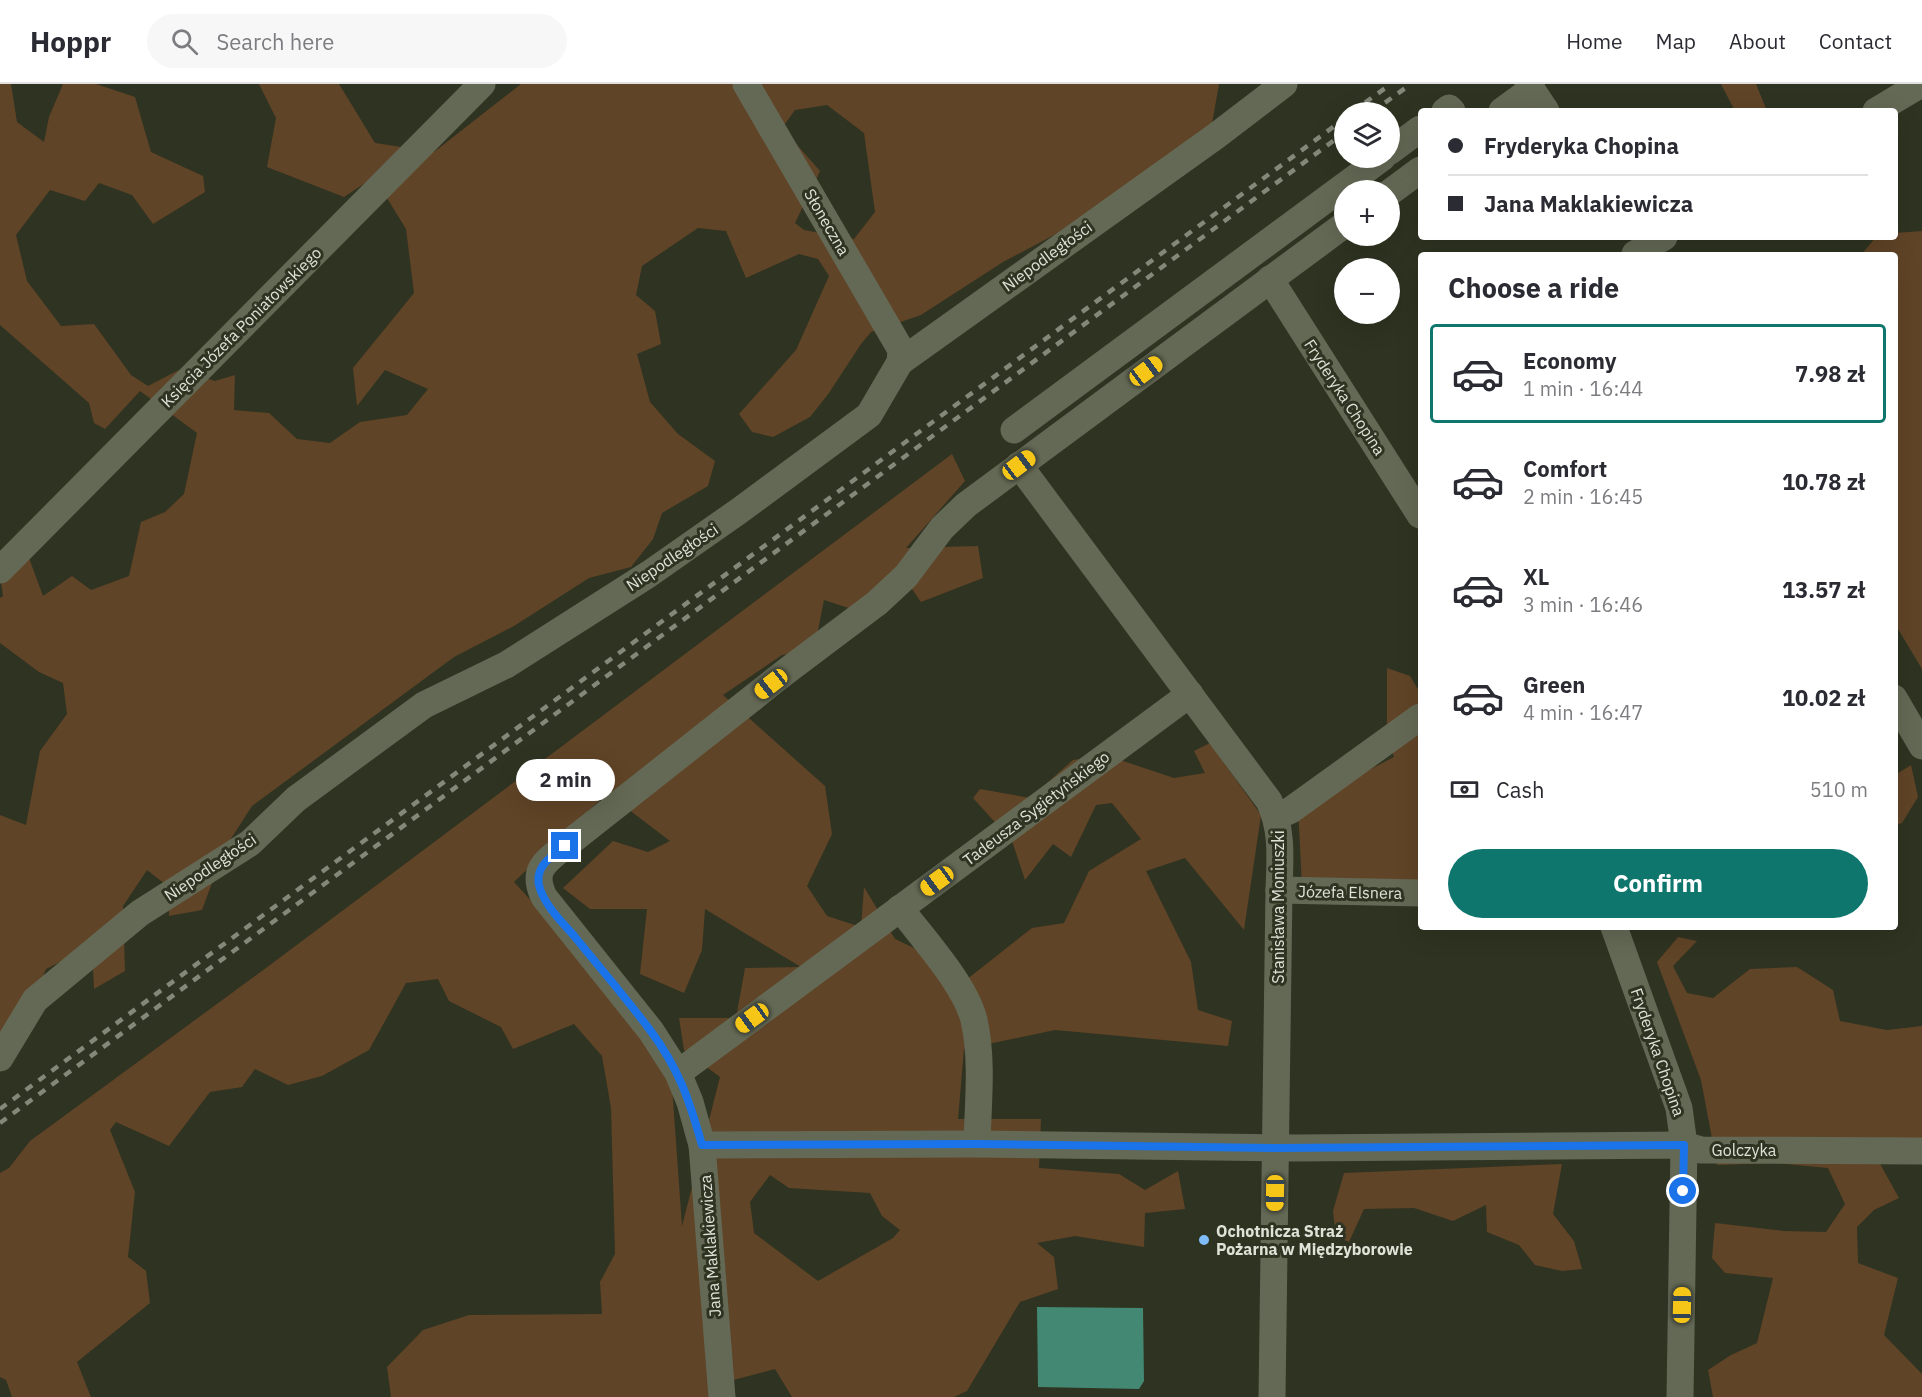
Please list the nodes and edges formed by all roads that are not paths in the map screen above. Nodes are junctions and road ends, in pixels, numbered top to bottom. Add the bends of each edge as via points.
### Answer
1 (482, 84) edge
2 (746, 84) edge
3 (1284, 84) edge
4 (1921, 84) edge
5 (1535, 95) edge
6 (1508, 108) edge
7 (1881, 108) edge
8 (1418, 130) edge
9 (1400, 144) edge
10 (1368, 168) edge
11 (1418, 171) edge
12 (1400, 185) edge
13 (1311, 210) junction
14 (1334, 228) edge
15 (1334, 232) edge
16 (1656, 240) edge
17 (1632, 249) edge
18 (1270, 279) junction
19 (900, 362) junction
20 (1058, 398) junction
21 (1075, 423) junction
22 (1014, 430) dead end
23 (1019, 465) junction
24 (1418, 512) edge
25 (0, 570) edge
26 (1190, 694) junction
27 (1898, 706) edge
28 (1418, 718) edge
29 (1922, 746) edge
30 (1276, 817) junction
31 (1280, 890) junction
32 (1418, 893) edge
33 (900, 908) junction
34 (1615, 930) edge
35 (0, 1058) edge
36 (678, 1073) junction
37 (977, 1144) junction
38 (702, 1145) junction
39 (1684, 1145) junction
40 (1276, 1148) junction
41 (1922, 1151) edge
42 (722, 1397) edge
43 (1272, 1397) edge
44 (1680, 1397) edge

1 - 25 street, Księcia Józefa Poniatowskiego
2 - 19 street, Słoneczna via 901,350
3 - 19 street, Niepodległości
4 - 7 street
5 - 6 street
8 - 9 street
10 - 13 street
11 - 12 street
13 - 14 street
13 - 20 street
15 - 18 street
16 - 17 street
18 - 21 street
18 - 24 street, Fryderyka Chopina
19 - 35 street, Niepodległości via 869,415 740,511 506,665 424,705 296,799 250,843 140,913 35,1000
20 - 21 street
20 - 22 street
21 - 23 street
23 - 26 street, Stanisława Moniuszki
23 - 36 street, Jana Maklakiewicza via 951,518 906,576 877,603 540,870 539,887 544,897 651,1031
26 - 30 street, Stanisława Moniuszki via 1269,801
26 - 33 street, Tadeusza Sygietyńskiego
27 - 29 street
28 - 30 street
30 - 31 street, Stanisława Moniuszki via 1280,835
31 - 32 street, Józefa Elsnera
31 - 40 street, Stanisława Moniuszki
33 - 36 street, Tadeusza Sygietyńskiego
33 - 37 street via 960,988 973,1018 979,1054
34 - 39 street, Fryderyka Chopina via 1680,1108
36 - 38 street, Jana Maklakiewicza
37 - 38 street, Golczyka
37 - 40 street, Golczyka
38 - 42 street, Jana Maklakiewicza
39 - 40 street, Golczyka
39 - 41 street, Golczyka via 1701,1150
39 - 44 street, Fryderyka Chopina
40 - 43 street, Stanisława Moniuszki

